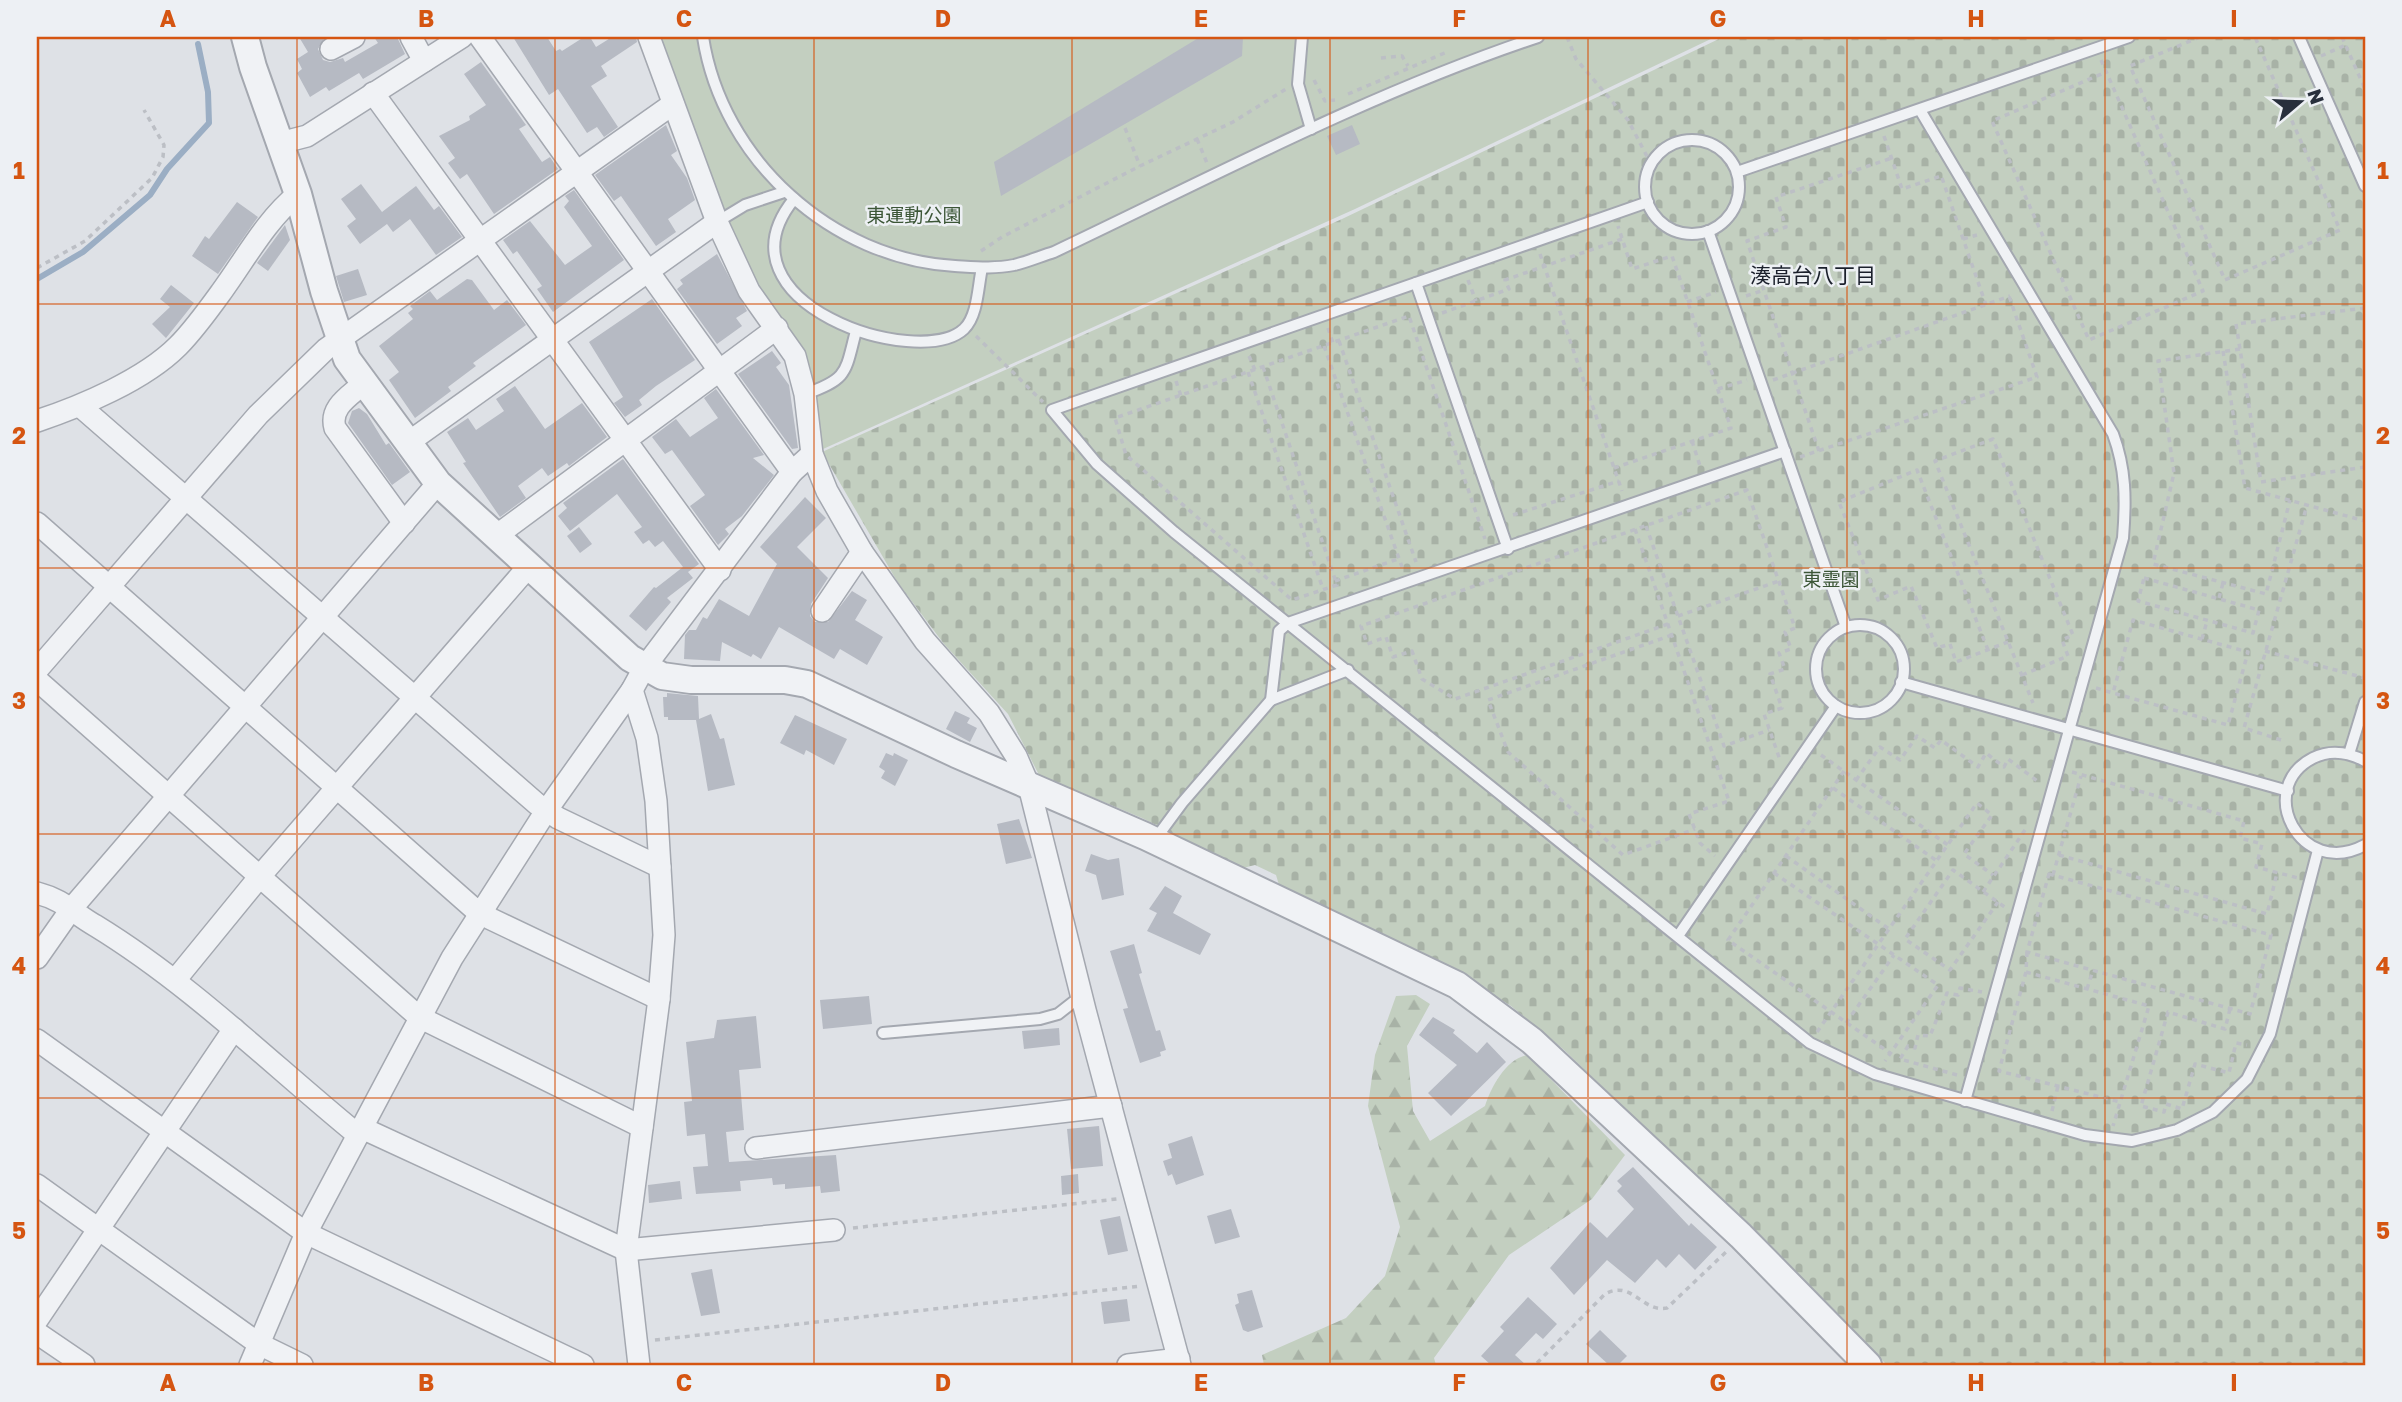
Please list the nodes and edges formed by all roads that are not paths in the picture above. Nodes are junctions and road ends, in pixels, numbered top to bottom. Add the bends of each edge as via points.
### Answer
1 (245, 37) edge
2 (354, 37) edge
3 (411, 37) edge
4 (462, 37) edge
5 (480, 37) edge
6 (649, 37) edge
7 (704, 37) edge
8 (1302, 37) edge
9 (1538, 37) edge
10 (2129, 37) edge
11 (2299, 37) edge
12 (331, 49) dead end
13 (424, 61) junction
14 (373, 93) junction
15 (673, 104) junction
16 (1920, 110) junction
17 (1311, 129) junction
18 (280, 143) junction
19 (575, 171) junction
20 (1737, 172) junction
21 (2365, 186) edge
22 (783, 192) junction
23 (298, 194) junction
24 (794, 199) junction
25 (1648, 202) junction
26 (717, 222) junction
27 (1708, 231) junction
28 (480, 239) junction
29 (982, 268) junction
30 (647, 272) junction
31 (1416, 284) junction
32 (778, 328) junction
33 (856, 331) junction
34 (551, 340) junction
35 (340, 342) junction
36 (720, 369) junction
37 (365, 383) junction
38 (805, 394) junction
39 (80, 406) junction
40 (37, 421) edge
41 (624, 440) junction
42 (409, 442) junction
43 (812, 454) junction
44 (1787, 456) junction
45 (792, 472) junction
46 (438, 483) junction
47 (187, 498) junction
48 (37, 523) edge
49 (404, 523) junction
50 (496, 537) junction
51 (1508, 549) junction
52 (862, 552) junction
53 (528, 566) junction
54 (720, 570) junction
55 (109, 586) junction
56 (822, 611) dead end
57 (322, 618) junction
58 (1288, 623) junction
59 (1846, 627) junction
60 (37, 670) edge
61 (1348, 670) junction
62 (638, 679) junction
63 (37, 680) edge
64 (1901, 682) junction
65 (414, 699) junction
66 (1272, 700) junction
67 (2365, 702) edge
68 (1836, 706) junction
69 (245, 707) junction
70 (2067, 729) junction
71 (2349, 754) junction
72 (2365, 761) edge
73 (1029, 786) junction
74 (337, 789) junction
75 (2288, 790) junction
76 (169, 795) junction
77 (546, 811) junction
78 (1154, 841) junction
79 (2365, 845) edge
80 (2318, 850) junction
81 (660, 867) junction
82 (261, 875) junction
83 (37, 893) edge
84 (72, 908) junction
85 (480, 913) junction
86 (1678, 936) junction
87 (37, 958) edge
88 (176, 979) junction
89 (1081, 996) junction
90 (659, 999) junction
91 (419, 1017) junction
92 (234, 1029) junction
93 (883, 1033) dead end
94 (37, 1040) edge
95 (1965, 1101) junction
96 (1111, 1106) junction
97 (642, 1127) junction
98 (165, 1131) junction
99 (360, 1131) junction
100 (756, 1148) dead end
101 (37, 1185) edge
102 (99, 1230) junction
103 (834, 1230) road end
104 (306, 1233) junction
105 (626, 1250) junction
106 (37, 1320) edge
107 (37, 1333) edge
108 (259, 1344) junction
109 (1179, 1362) edge
110 (84, 1365) edge
111 (250, 1365) edge
112 (302, 1365) edge
113 (583, 1365) edge
114 (639, 1365) edge
115 (1128, 1365) edge
116 (1868, 1365) edge

1 - 18 street
2 - 12 street
3 - 13 street
4 - 13 street
5 - 19 street
6 - 15 street
7 - 22 lane via 725,105 751,151
8 - 17 lane via 1298,84
9 - 17 lane via 1461,63
10 - 16 lane
11 - 21 lane
13 - 14 street
14 - 18 street via 307,136
14 - 28 street
15 - 19 street
15 - 26 street
16 - 20 lane
16 - 70 lane via 2113,433 2123,462 2127,498 2123,538
17 - 29 lane via 1054,252 1013,265
18 - 23 street
19 - 28 street
19 - 30 street
20 - 25 lane via 1720,148 1687,139 1666,147 1651,164 1645,186
20 - 27 lane via 1740,187 1734,209
22 - 24 lane
22 - 26 lane via 745,205
23 - 35 street
23 - 39 street via 282,208 178,346
24 - 29 lane via 838,232 888,255 931,265
24 - 33 lane via 781,215 773,237 775,261 786,287 822,315
25 - 27 lane via 1656,218 1675,231
25 - 31 lane
26 - 30 street
26 - 32 street via 749,291
27 - 44 lane
28 - 34 street
28 - 35 street
29 - 33 lane via 972,317 953,338 915,342
30 - 34 street
30 - 36 street
31 - 51 lane
31 - 58 lane via 1052,410 1097,464
32 - 36 street
32 - 38 street via 795,356
33 - 38 lane via 845,372 832,385
34 - 41 street
34 - 42 street
35 - 37 street
35 - 47 street via 326,349 258,415
36 - 41 street
36 - 45 street
37 - 42 street
37 - 49 street via 336,410 335,428
38 - 43 street
39 - 40 street
39 - 47 street
41 - 50 street
41 - 54 street
42 - 46 street
43 - 45 street
43 - 52 street
44 - 51 lane via 1705,479
44 - 59 lane
45 - 54 street
46 - 49 street
46 - 50 street
47 - 55 street
47 - 57 street
48 - 55 street
49 - 57 street
50 - 53 street
51 - 58 lane
52 - 56 street
52 - 73 street via 925,641 989,713
53 - 62 street via 630,658
53 - 65 street
54 - 62 street
55 - 60 street
55 - 69 street
57 - 65 street
57 - 69 street
58 - 61 lane
58 - 66 lane via 1279,631
59 - 64 lane via 1873,626 1892,639 1902,659
59 - 68 lane via 1823,644 1816,666 1821,688
61 - 66 lane
61 - 86 lane
62 - 73 street via 662,676 807,684
62 - 77 street
62 - 81 street
63 - 76 street
64 - 68 lane via 1880,708 1857,712
64 - 70 lane
65 - 74 street
65 - 77 street
66 - 78 lane
67 - 71 lane
68 - 86 lane
69 - 74 street
69 - 76 street
70 - 75 lane
70 - 95 lane
71 - 72 lane
71 - 75 lane via 2331,752 2308,761
73 - 78 street
73 - 89 street
74 - 82 street
74 - 85 street
75 - 80 lane via 2292,826
76 - 82 street
76 - 84 street
77 - 81 street
77 - 85 street
78 - 116 street via 1457,985 1532,1041 1741,1236
79 - 80 lane via 2343,854
80 - 95 lane via 2270,1034 2247,1079 2213,1112 2177,1130 2132,1140 2049,1125
81 - 90 street via 664,935
82 - 88 street
82 - 91 street
83 - 84 street
84 - 87 street
84 - 88 street
85 - 90 street
85 - 91 street
86 - 95 lane via 1810,1043 1875,1074
88 - 92 street
89 - 93 lane via 1058,1014 1041,1019
89 - 96 street
90 - 97 street
91 - 97 street
91 - 99 street
92 - 98 street
92 - 99 street
94 - 98 street
96 - 100 street
96 - 109 street
97 - 105 street
98 - 102 street
98 - 104 street
99 - 104 street
99 - 105 street
101 - 102 street
102 - 106 street
102 - 108 street
103 - 105 street
104 - 108 street
104 - 113 street
105 - 114 street
107 - 110 street
108 - 111 street
108 - 112 street
109 - 115 street

